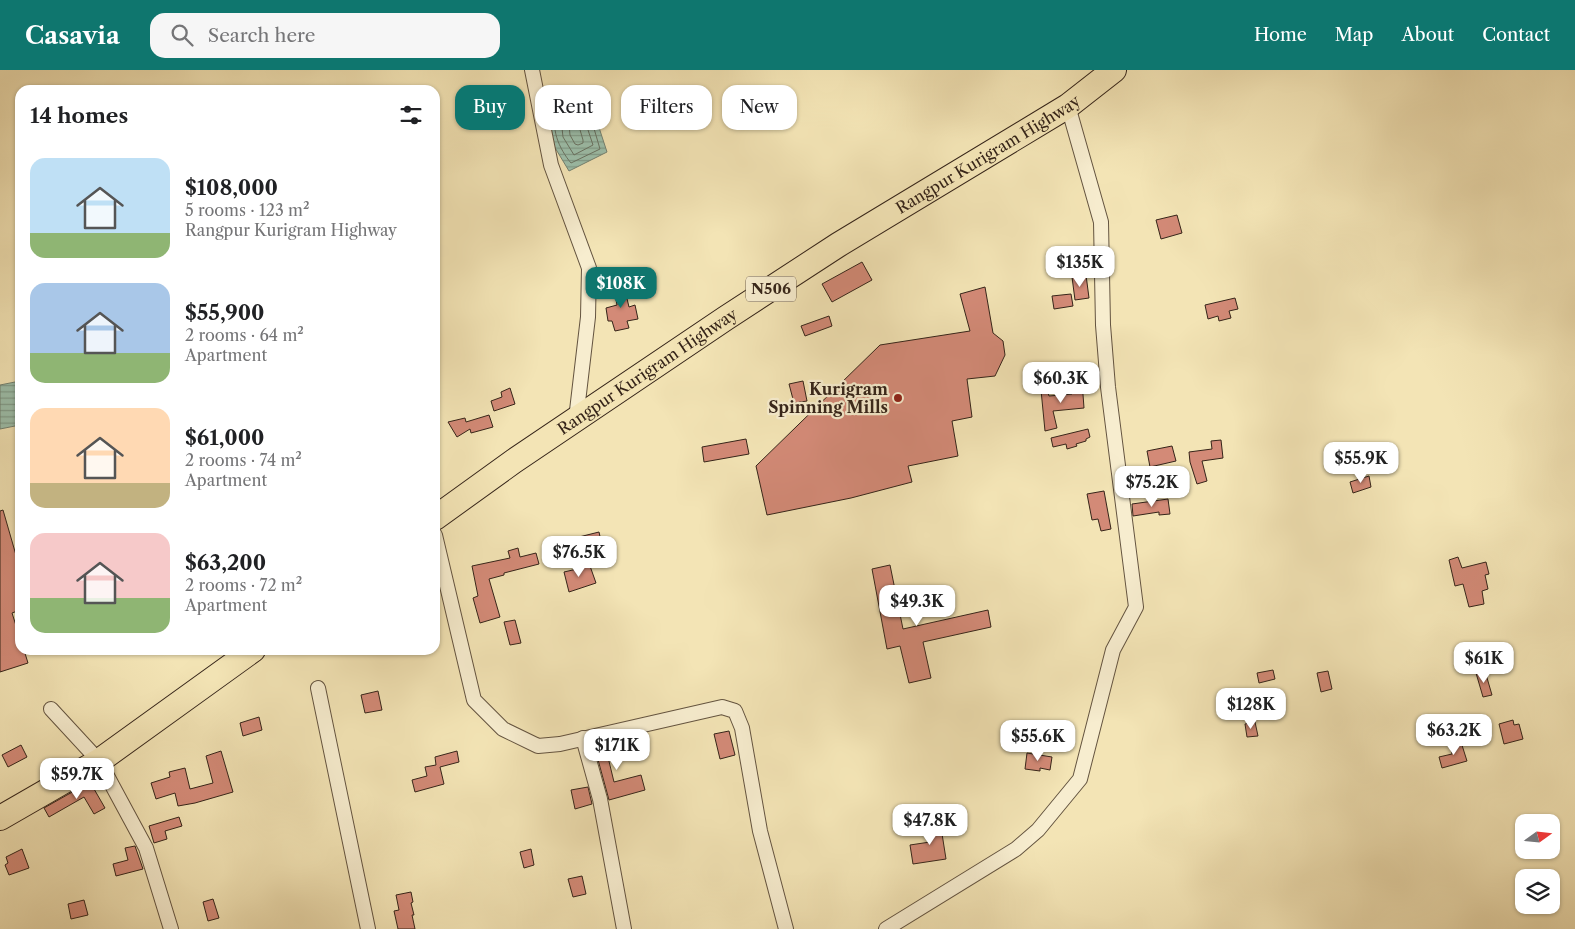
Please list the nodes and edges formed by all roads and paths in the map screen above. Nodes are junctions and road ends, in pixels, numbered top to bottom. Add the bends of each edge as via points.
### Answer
1 (532, 70) edge
2 (1114, 70) edge
3 (1068, 106) junction
4 (576, 419) junction
5 (440, 514) edge
6 (440, 556) edge
7 (246, 655) edge
8 (318, 688) dead end
9 (51, 709) dead end
10 (583, 738) junction
11 (99, 761) junction
12 (0, 818) edge
13 (171, 929) edge
14 (368, 929) edge
15 (624, 929) edge
16 (786, 929) edge
17 (886, 929) edge

1 - 4 street via 551,165 589,268 588,317
2 - 3 highway, Rangpur Kurigram Highway / N506
3 - 4 highway, Rangpur Kurigram Highway / N506 via 838,245
3 - 17 street via 1101,222 1102,325 1136,606 1113,650 1080,779 1038,830 1016,849
4 - 5 highway, Rangpur Kurigram Highway / N506
6 - 10 street via 474,700 503,729 538,746
7 - 11 highway
8 - 14 street
9 - 11 street
10 - 15 street via 600,799
10 - 16 street via 722,707 735,711 742,728 760,831
11 - 12 highway
11 - 13 street via 146,848

